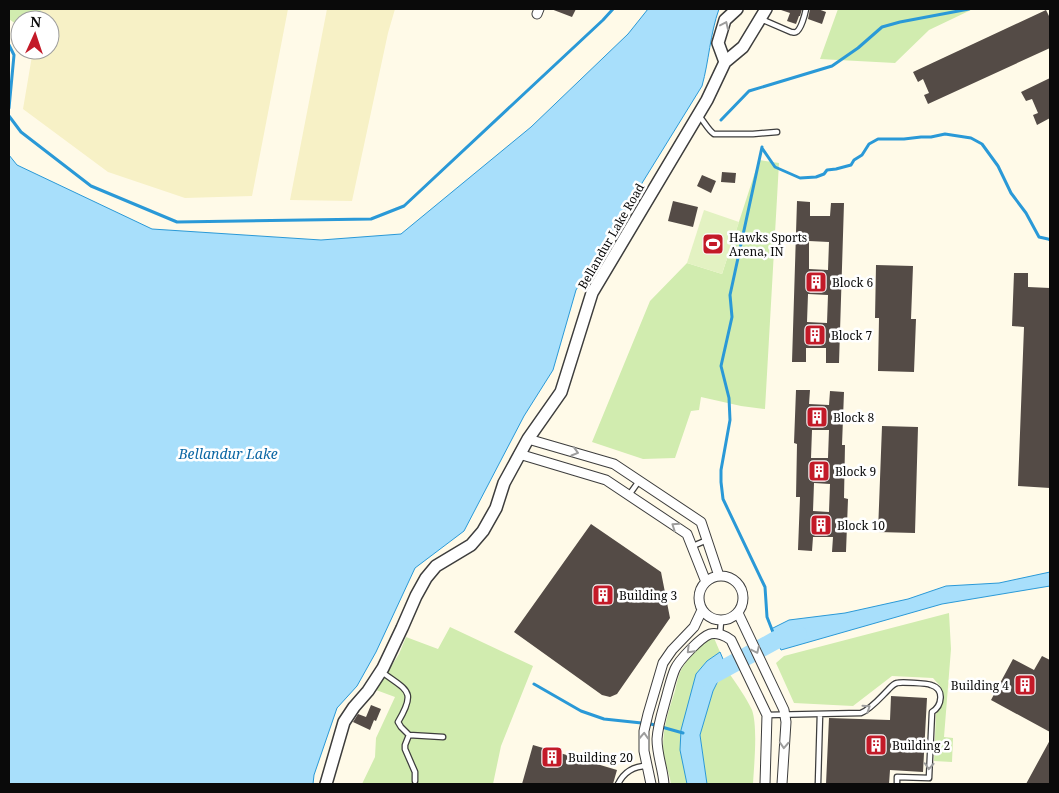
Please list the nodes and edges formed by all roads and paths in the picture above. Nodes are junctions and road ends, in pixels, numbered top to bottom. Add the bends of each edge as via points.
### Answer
1 (737, 9) edge
2 (766, 9) edge
3 (806, 9) edge
4 (760, 19) junction
5 (725, 62) junction
6 (698, 115) junction
7 (777, 132) dead end
8 (528, 439) junction
9 (519, 454) junction
10 (639, 481) junction
11 (629, 495) junction
12 (707, 540) junction
13 (692, 546) junction
14 (719, 576) junction
15 (706, 582) junction
16 (702, 610) junction
17 (738, 612) junction
18 (721, 620) junction
19 (720, 634) junction
20 (381, 671) junction
21 (820, 714) junction
22 (785, 715) junction
23 (767, 716) junction
24 (409, 735) junction
25 (443, 737) dead end
26 (647, 766) junction
27 (415, 781) dead end
28 (326, 784) edge
29 (618, 784) edge
30 (651, 784) edge
31 (664, 784) edge
32 (765, 784) edge
33 (782, 784) edge
34 (818, 784) edge
35 (897, 784) edge

5 -> 1 street via 718,43 725,20
2 - 4 street, Bellandur Lake Road
3 - 4 lane via 796,32
4 - 5 street, Bellandur Lake Road via 743,47
5 - 6 street, Bellandur Lake Road
6 - 7 lane via 714,134
6 - 8 street, Bellandur Lake Road via 592,293 561,392
8 - 9 street, Bellandur Lake Road
8 -> 10 street via 614,464
9 - 11 street via 606,480
9 - 20 street, Bellandur Lake Road via 483,531 471,546 436,566 426,578
10 - 11 lane
10 - 12 street via 701,522
13 -> 11 street via 688,534
12 - 13 lane
12 - 14 street
13 - 15 street
14 - 15 street
14 - 17 street via 732,578 740,586 744,597
15 - 16 street via 699,597
16 - 18 street
26 -> 16 street via 644,750 646,723 663,663 694,627
17 - 18 street via 732,618
17 -> 22 street
18 - 19 lane
19 - 23 street via 732,640
19 -> 31 street via 710,634 697,643 675,669 658,733 657,750
20 - 24 lane via 406,689 408,701 398,722
20 - 28 street, Bellandur Lake Road via 344,722
21 - 22 lane
21 - 34 lane
21 -> 35 lane via 866,711 898,683 935,686 941,700 932,712 929,778 897,777
22 - 23 lane
22 -> 33 street
23 - 32 street
24 - 25 lane
24 - 27 lane via 405,749
26 - 29 lane via 628,771
26 - 30 street

